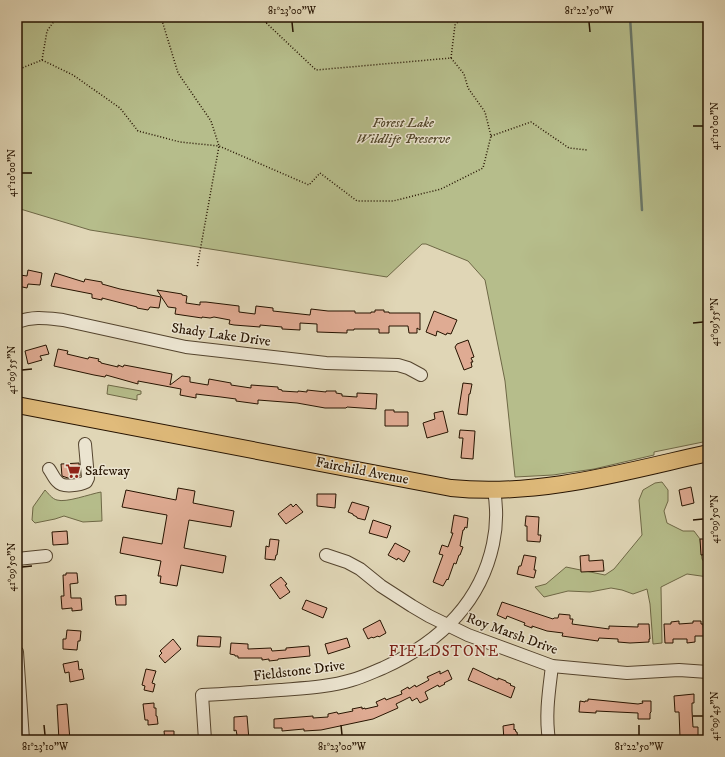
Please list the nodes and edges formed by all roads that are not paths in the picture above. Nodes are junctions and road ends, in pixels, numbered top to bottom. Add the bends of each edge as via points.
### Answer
1 (17, 322) edge
2 (421, 376) dead end
3 (17, 405) edge
4 (85, 444) dead end
5 (708, 453) edge
6 (49, 468) dead end
7 (494, 490) junction
8 (326, 555) dead end
9 (46, 556) dead end
10 (17, 559) edge
11 (448, 625) junction
12 (17, 652) edge
13 (552, 666) junction
14 (708, 672) edge
15 (22, 740) edge
16 (205, 740) edge
17 (549, 740) edge

1 - 2 street, Shady Lake Drive via 43,317 186,348 326,363 398,365
3 - 7 main road, Fairchild Avenue via 451,488
4 - 6 street via 88,478 86,482 62,485
5 - 7 main road, Fairchild Avenue via 595,478 547,486
7 - 11 street, Fieldstone Drive via 496,523 486,570 474,595
8 - 11 street, Roy Marsh Drive via 360,569 412,606
9 - 10 street
11 - 13 street, Roy Marsh Drive via 491,645
11 - 16 street, Fieldstone Drive via 436,637 412,652 353,680 296,689 202,695
12 - 15 street
13 - 14 street, Roy Marsh Drive via 627,673 679,670
13 - 17 street via 547,709

